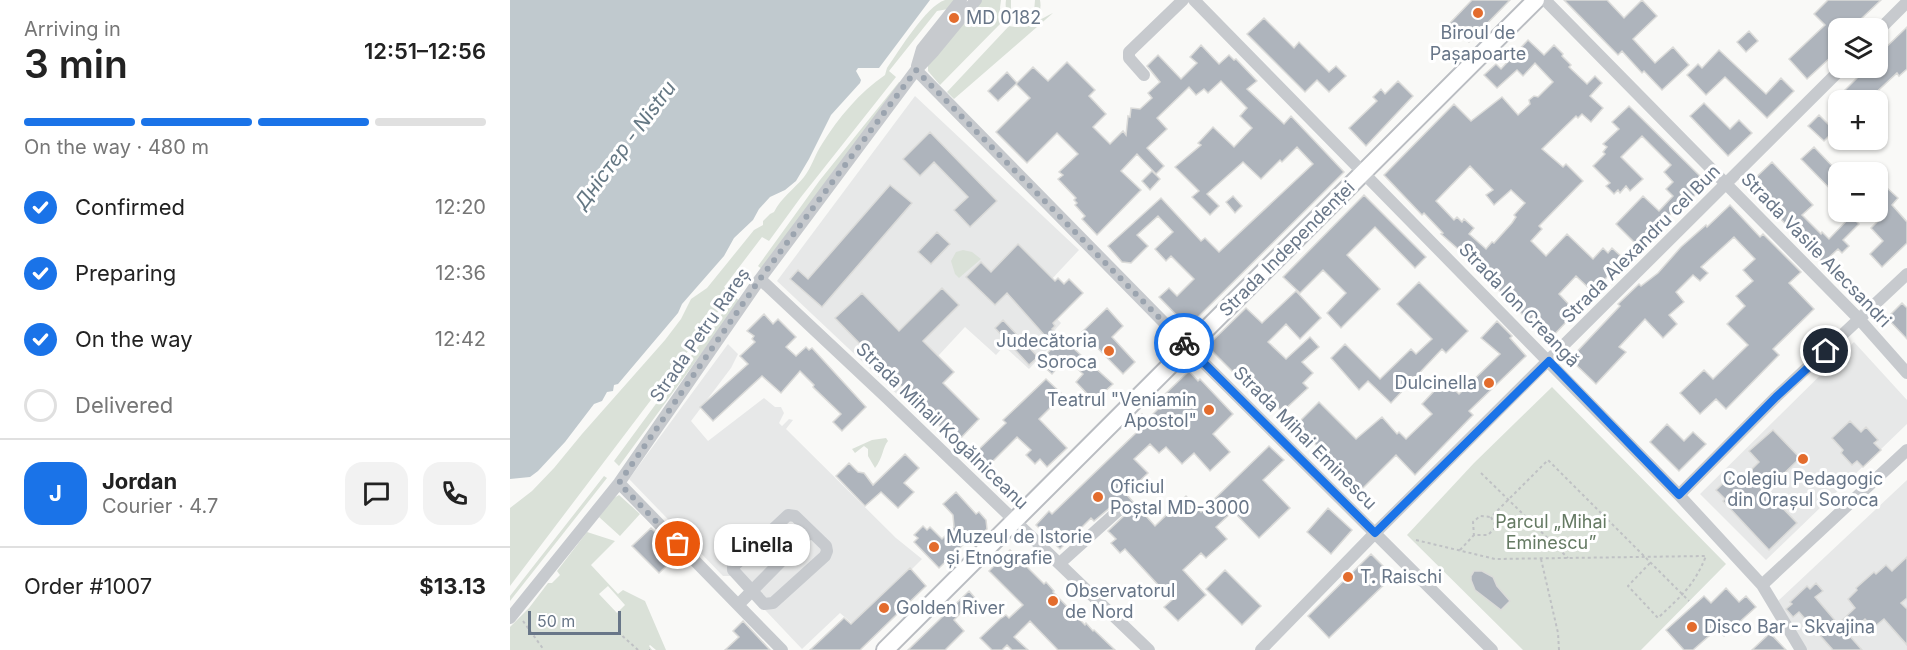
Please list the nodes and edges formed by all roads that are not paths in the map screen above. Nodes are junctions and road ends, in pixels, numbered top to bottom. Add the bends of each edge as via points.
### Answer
1 (961, 0) edge
2 (976, 0) edge
3 (1183, 0) edge
4 (1194, 0) edge
5 (1536, 0) edge
6 (1545, 0) edge
7 (1903, 5) edge
8 (1888, 21) edge
9 (916, 70) junction
10 (1144, 75) dead end
11 (1832, 78) edge
12 (1364, 172) junction
13 (1727, 184) junction
14 (1907, 274) edge
15 (760, 279) junction
16 (1860, 320) junction
17 (1189, 348) junction
18 (1549, 361) junction
19 (1907, 373) edge
20 (1907, 450) edge
21 (619, 483) junction
22 (1679, 495) junction
23 (1120, 509) dead end
24 (1015, 519) junction
25 (810, 532) junction
26 (1375, 533) junction
27 (1060, 563) junction
28 (1762, 585) junction
29 (751, 592) junction
30 (738, 605) junction
31 (513, 614) edge
32 (782, 650) edge
33 (885, 650) edge
34 (1149, 650) edge
35 (1261, 650) edge
36 (1492, 650) edge
37 (1802, 650) edge

1 - 9 street, Strada Petru Rareș via 922,49
2 - 9 street, Strada Petru Rareș
3 - 10 street via 1129,52 1129,58
4 - 12 street, Strada Ion Creangă
5 - 12 main road, Strada Independenței
6 - 13 street, Strada Vasile Alecsandri
7 - 8 street
9 - 15 street, Strada Petru Rareș
9 - 17 street, Strada Mihai Eminescu
11 - 13 street, Strada Alexandru cel Bun
12 - 17 main road, Strada Independenței
12 - 18 street, Strada Ion Creangă
13 - 16 street, Strada Vasile Alecsandri
13 - 18 street, Strada Alexandru cel Bun
14 - 16 street
15 - 21 street, Strada Petru Rareș
15 - 24 street, Strada Mihail Kogălniceanu
16 - 19 street, Strada Vasile Alecsandri
16 - 22 street via 1776,397
17 - 24 main road, Strada Independenței
17 - 26 street, Strada Mihai Eminescu
18 - 22 street, Strada Ion Creangă
18 - 26 street, Strada Alexandru cel Bun
20 - 28 street
21 - 30 street
21 - 31 street, Strada Petru Rareș
22 - 28 street, Strada Ion Creangă
23 - 27 street
24 - 27 street, Strada Mihail Kogălniceanu
24 - 33 main road, Strada Independenței
25 - 29 street
25 - 29 street via 825,546 825,556 773,603 764,604
25 - 29 street via 795,516 788,515 735,564 733,570
26 - 35 street, Strada Alexandru cel Bun
26 - 36 street, Strada Mihai Eminescu
27 - 34 street, Strada Mihail Kogălniceanu
28 - 37 street, Strada Ion Creangă
29 - 30 street
30 - 32 street

